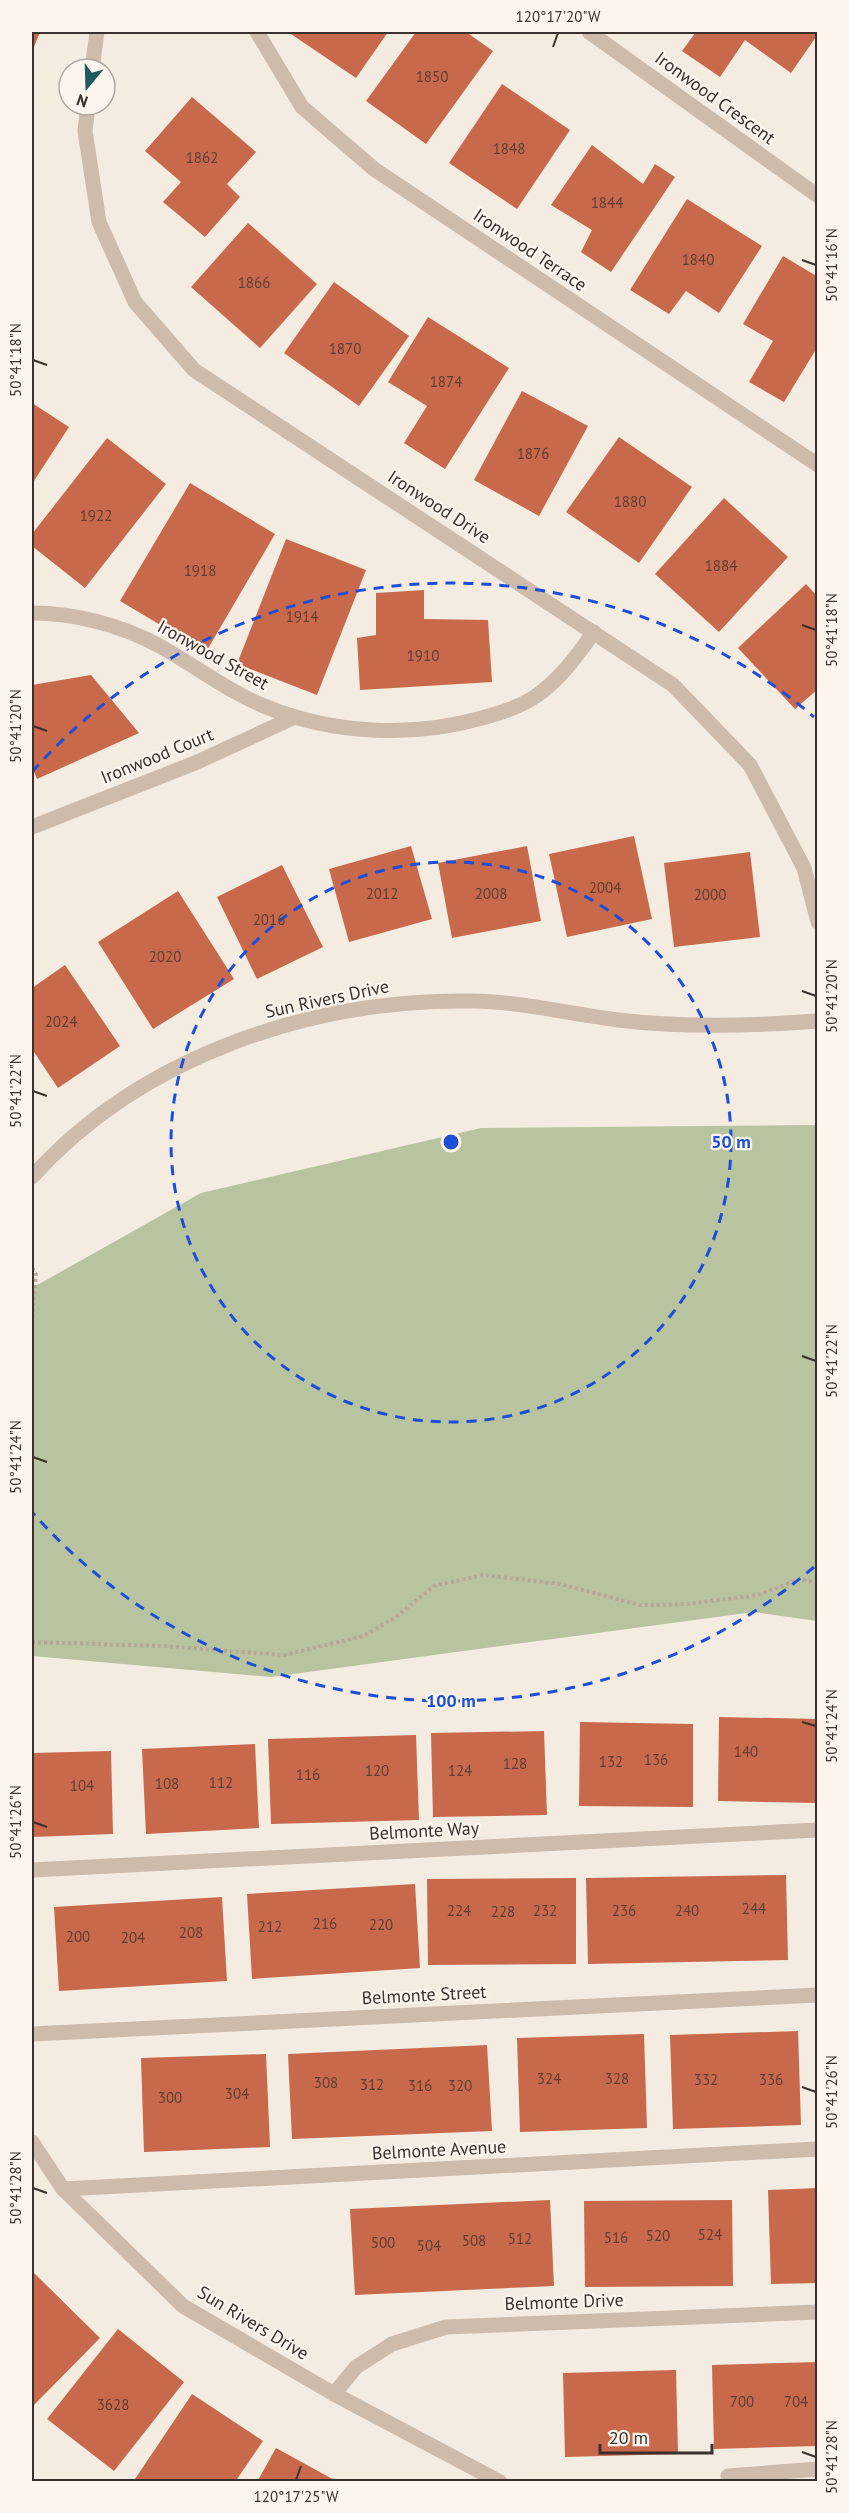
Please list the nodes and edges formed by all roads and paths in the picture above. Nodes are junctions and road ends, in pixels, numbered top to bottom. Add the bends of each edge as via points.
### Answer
1 (97, 32) edge
2 (257, 32) edge
3 (590, 32) edge
4 (94, 57) edge
5 (87, 117) edge
6 (818, 196) edge
7 (818, 465) edge
8 (32, 613) edge
9 (594, 632) junction
10 (295, 717) junction
11 (32, 827) edge
12 (818, 922) edge
13 (818, 1021) edge
14 (32, 1178) edge
15 (32, 1268) edge
16 (32, 1322) edge
17 (818, 1583) edge
18 (32, 1642) edge
19 (818, 1830) edge
20 (32, 1870) edge
21 (818, 1995) edge
22 (32, 2034) edge
23 (32, 2142) edge
24 (818, 2149) edge
25 (63, 2189) junction
26 (818, 2312) edge
27 (334, 2394) junction
28 (818, 2469) edge
29 (728, 2476) dead end
30 (500, 2481) edge

1 - 4 street
2 - 7 street, Ironwood Terrace via 302,107 374,169
3 - 6 street, Ironwood Crescent
5 - 9 street, Ironwood Drive via 85,131 99,222 135,302 194,370
8 - 10 street, Ironwood Street via 74,617 132,633 236,693
9 - 10 street, Ironwood Street via 558,677 534,697 504,712 429,729 403,730 342,727
9 - 12 street, Ironwood Drive via 673,685 750,765 804,868
10 - 11 street, Ironwood Court via 195,763
13 - 14 street, Sun Rivers Drive via 673,1025 477,1001 402,1003 350,1011 266,1031 186,1063 112,1107 79,1132
15 - 16 path via 36,1274
17 - 18 path via 800,1579 758,1594 687,1604 640,1605 560,1584 483,1575 434,1586 364,1636 285,1655
19 - 20 street, Belmonte Way
21 - 22 street, Belmonte Street
23 - 25 street, Sun Rivers Drive
24 - 25 street, Belmonte Avenue
25 - 27 street, Sun Rivers Drive via 183,2306
26 - 27 street, Belmonte Drive via 446,2327 392,2344 356,2367
27 - 30 street, Sun Rivers Drive
28 - 29 street

